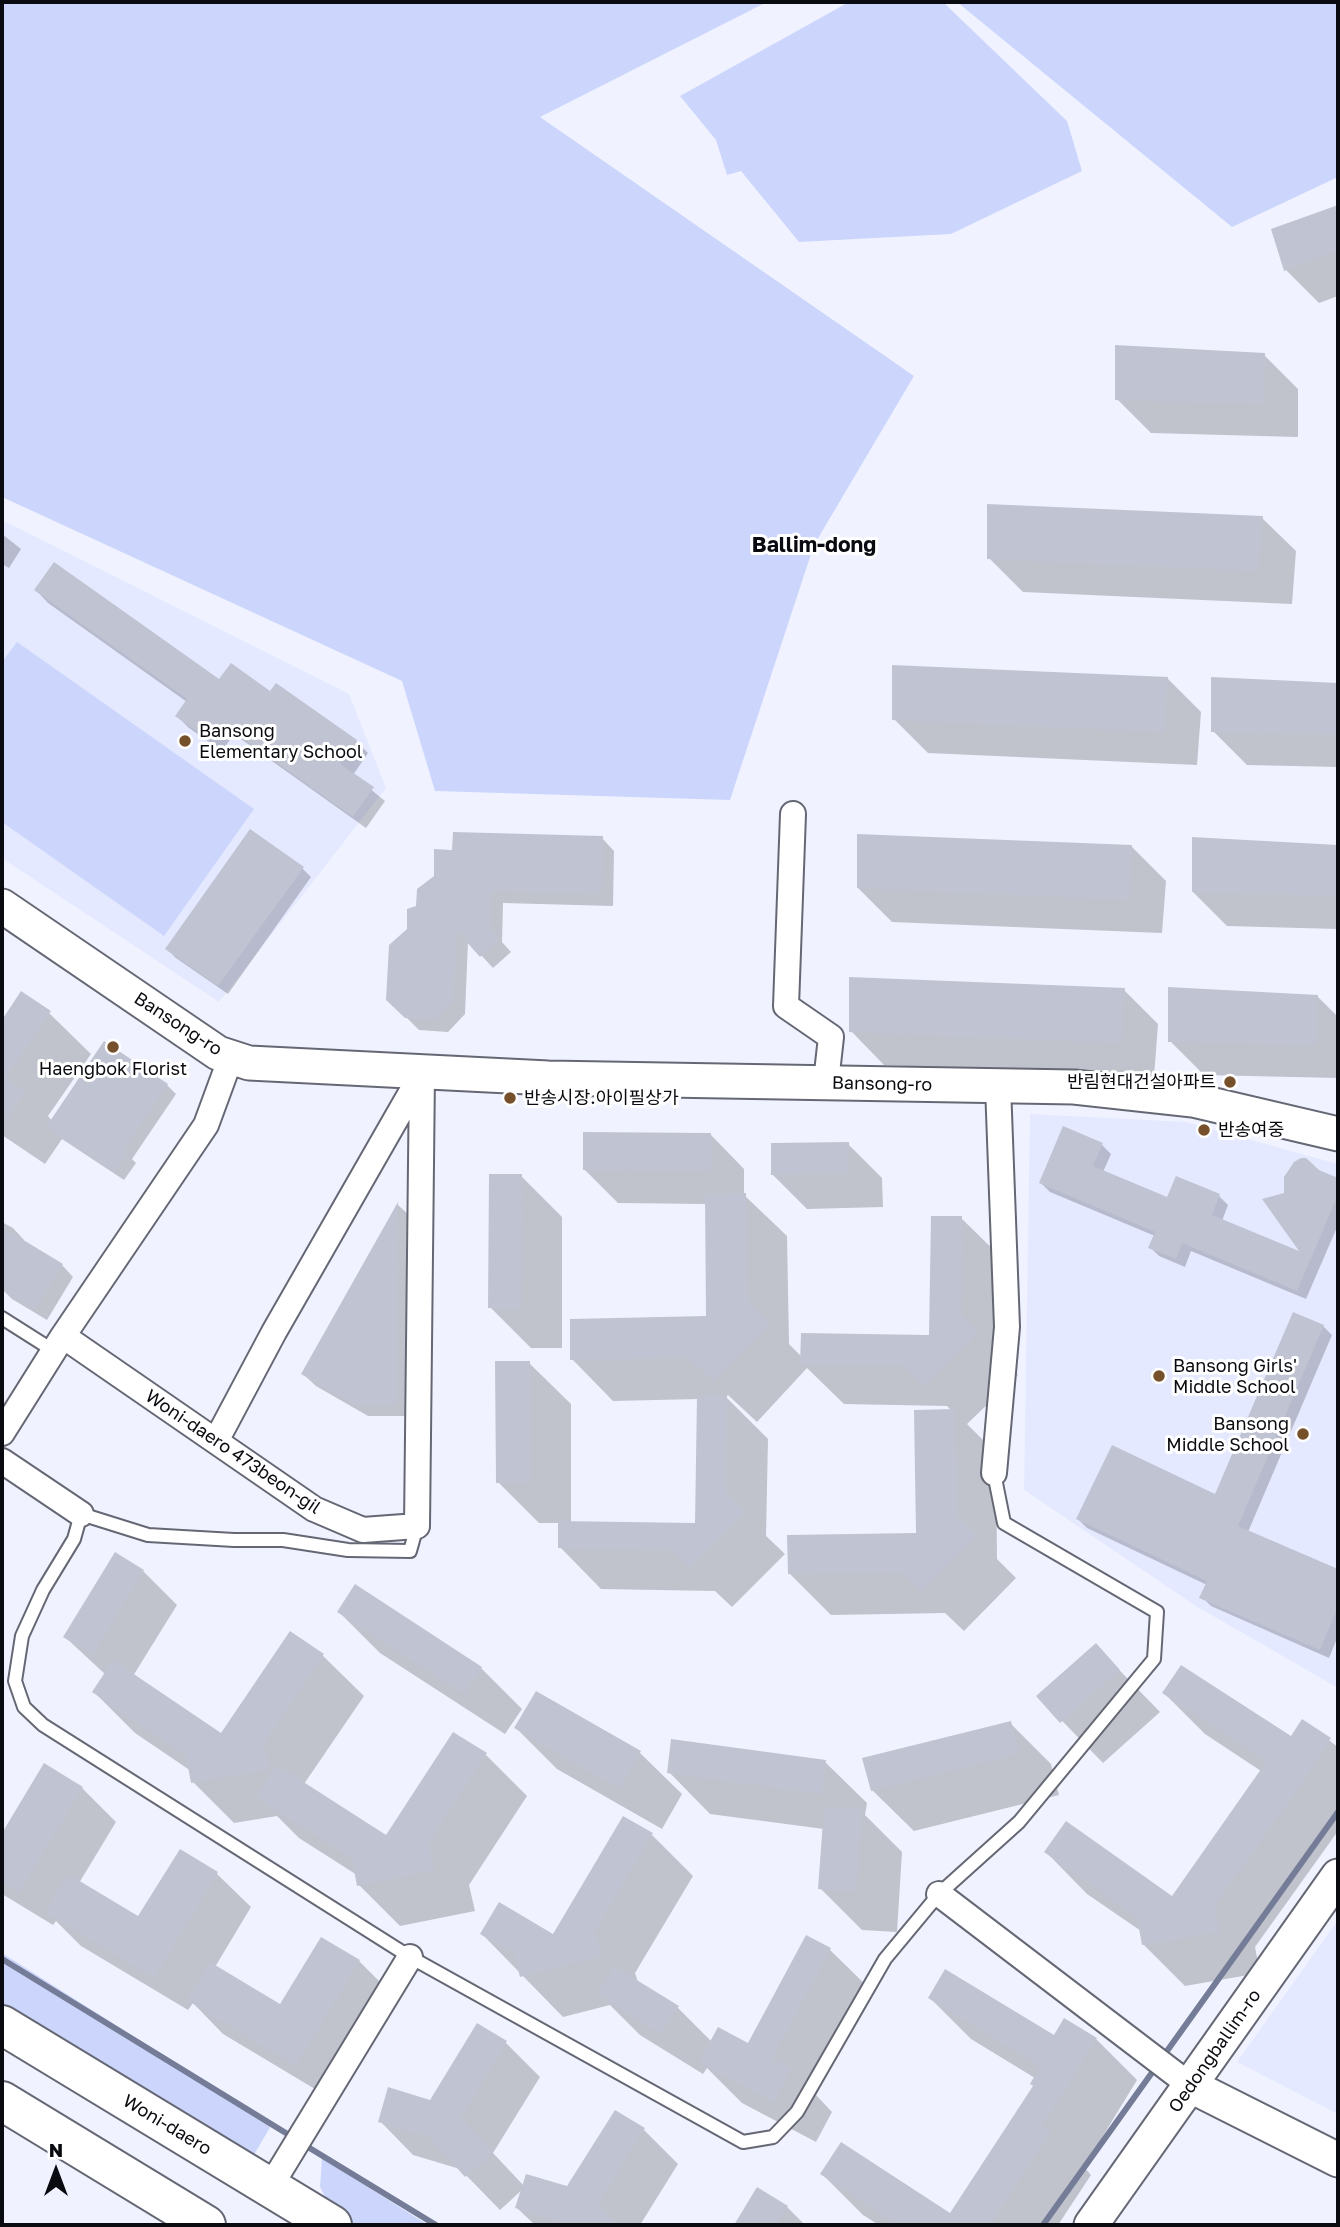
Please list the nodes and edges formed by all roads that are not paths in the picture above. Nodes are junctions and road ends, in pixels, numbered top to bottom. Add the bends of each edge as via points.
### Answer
1 (793, 814) dead end
2 (2, 905) edge
3 (231, 1057) junction
4 (422, 1073) junction
5 (826, 1082) junction
6 (998, 1086) junction
7 (1338, 1133) edge
8 (2, 1318) edge
9 (59, 1343) junction
10 (2, 1433) edge
11 (216, 1441) junction
12 (2, 1461) edge
13 (994, 1472) joint
14 (81, 1514) junction
15 (416, 1526) junction
16 (1338, 1876) edge
17 (939, 1894) junction
18 (410, 1957) junction
19 (2, 2025) edge
20 (1182, 2080) junction
21 (2, 2101) edge
22 (1338, 2160) edge
23 (270, 2187) junction
24 (206, 2225) edge
25 (332, 2225) edge
26 (1091, 2225) edge

1 - 5 street via 786,1006 831,1037
2 - 3 street, Bansong-ro via 218,1053
3 - 4 street, Bansong-ro via 249,1063
3 - 9 street via 206,1125
4 - 5 street, Bansong-ro
4 - 11 street
4 - 15 street
5 - 6 street, Bansong-ro
6 - 7 street, Bansong-ro via 1074,1087 1193,1100
6 - 13 street via 1007,1327
8 - 9 lane
9 - 10 street
9 - 11 street, Woni-daero 473beon-gil
11 - 15 street, Woni-daero 473beon-gil via 314,1509 363,1530
12 - 14 street
13 - 17 lane via 1004,1523 1157,1612 1154,1659 1019,1822
14 - 15 lane via 149,1535 283,1540 348,1550 410,1551
14 - 18 lane via 74,1539 22,1636 15,1681 24,1707 43,1725
16 - 20 street, Oedongballim-ro
17 - 18 lane via 885,1959 797,2112 773,2137 743,2142
17 - 20 street
18 - 23 street
19 - 23 main road, Woni-daero
20 - 22 street
20 - 26 street, Oedongballim-ro
21 - 24 main road
23 - 25 main road, Woni-daero

